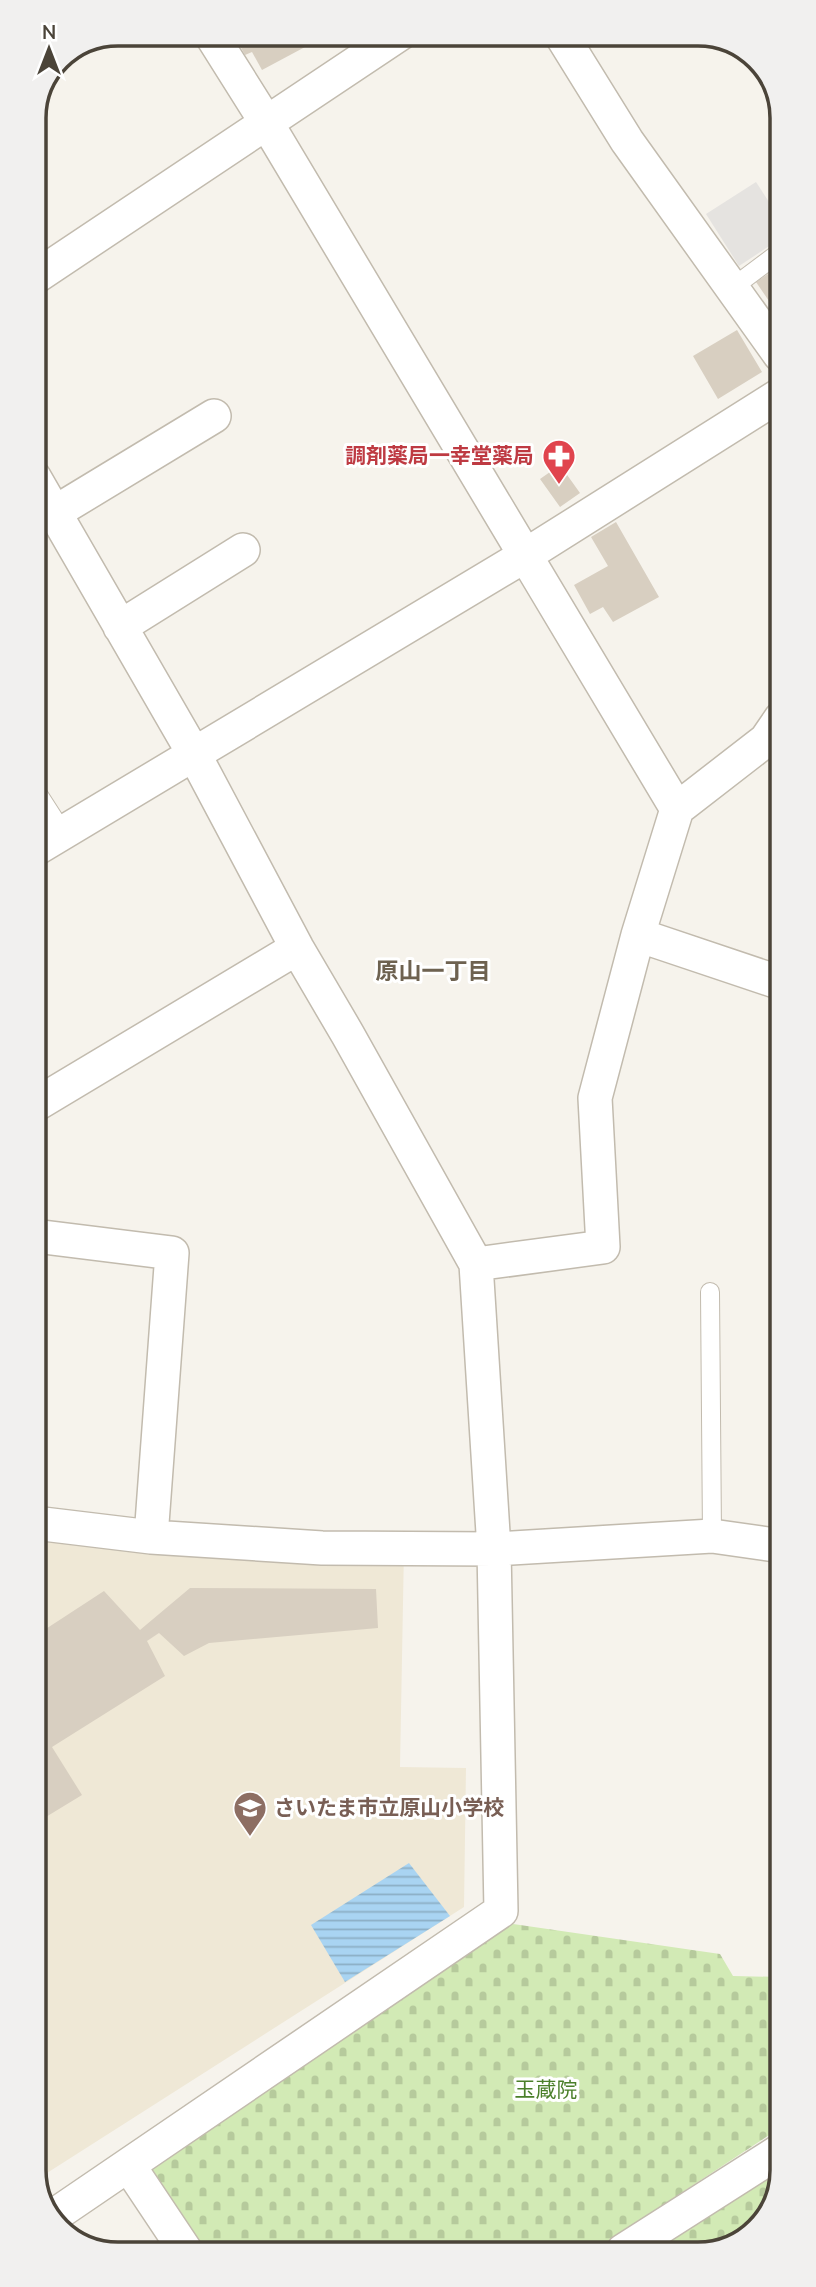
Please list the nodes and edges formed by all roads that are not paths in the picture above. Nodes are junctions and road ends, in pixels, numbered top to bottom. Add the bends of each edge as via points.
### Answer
1 (217, 46) edge
2 (381, 46) edge
3 (568, 46) edge
4 (265, 122) junction
5 (770, 260) edge
6 (46, 270) edge
7 (732, 288) junction
8 (770, 341) edge
9 (770, 401) edge
10 (215, 416) dead end
11 (46, 499) edge
12 (54, 513) junction
13 (243, 550) dead end
14 (526, 555) junction
15 (120, 627) junction
16 (770, 740) edge
17 (194, 754) junction
18 (46, 807) edge
19 (677, 809) junction
20 (63, 833) junction
21 (46, 843) edge
22 (638, 935) junction
23 (297, 948) junction
24 (770, 979) edge
25 (46, 1098) edge
26 (46, 1237) edge
27 (476, 1264) junction
28 (710, 1292) dead end
29 (46, 1524) edge
30 (712, 1536) junction
31 (151, 1537) junction
32 (770, 1544) edge
33 (494, 1549) junction
34 (770, 2157) edge
35 (130, 2166) junction
36 (59, 2212) edge
37 (179, 2241) edge
38 (638, 2242) edge

1 - 4 street
2 - 4 street
3 - 7 street via 627,141
4 - 6 street
4 - 14 street
5 - 7 lane
7 - 8 street
9 - 14 street
10 - 12 street
11 - 12 street
12 - 15 street
13 - 15 street
14 - 17 street
14 - 19 street
15 - 17 street
16 - 19 street
17 - 20 street
17 - 23 street
18 - 20 lane
19 - 22 street
20 - 21 street
22 - 24 street
22 - 27 street via 595,1098 603,1247
23 - 25 street
23 - 27 street
26 - 31 street via 172,1253
27 - 33 street
28 - 30 lane
29 - 31 street
30 - 32 street
30 - 33 street
31 - 33 street via 322,1548
33 - 35 street via 501,1911
34 - 38 street
35 - 36 street
35 - 37 street

